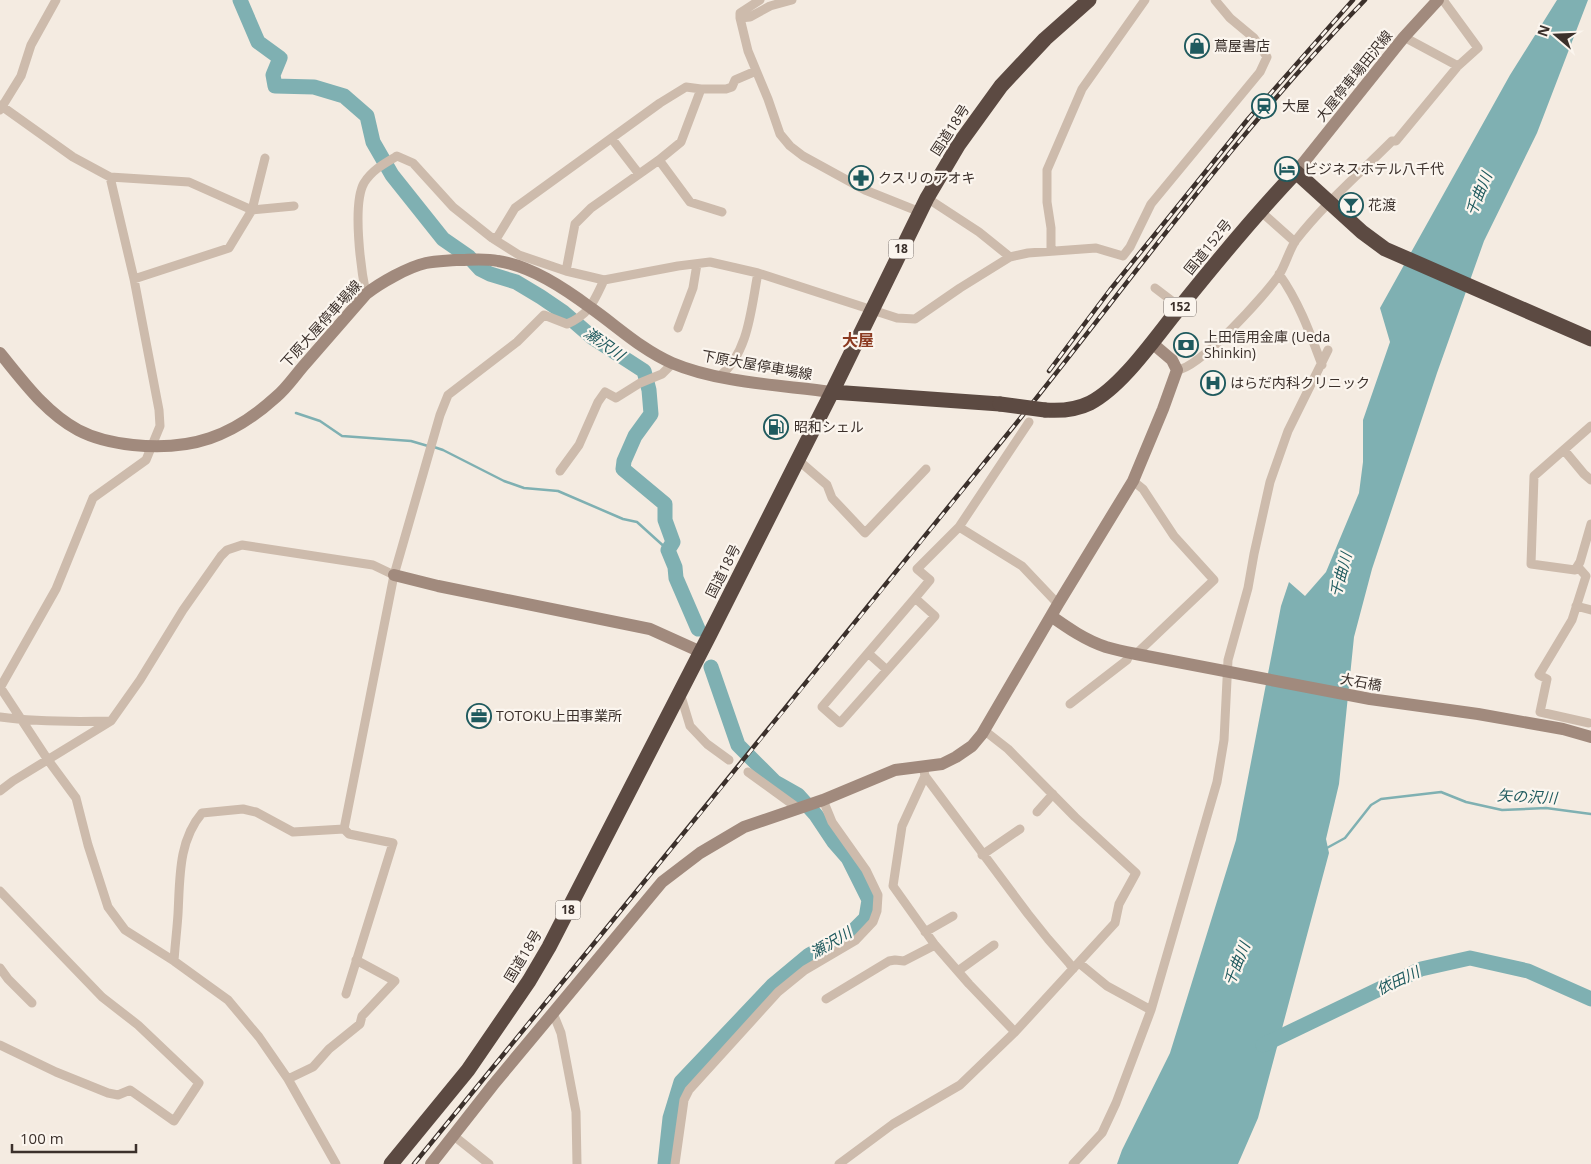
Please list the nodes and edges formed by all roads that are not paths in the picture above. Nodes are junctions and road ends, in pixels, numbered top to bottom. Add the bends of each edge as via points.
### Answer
1 (56, 0) edge
2 (760, 0) edge
3 (792, 0) edge
4 (1089, 0) edge
5 (1145, 0) edge
6 (1215, 0) edge
7 (1438, 0) edge
8 (1443, 0) edge
9 (740, 18) junction
10 (1404, 37) junction
11 (1458, 66) junction
12 (756, 71) junction
13 (701, 89) junction
14 (1, 107) edge
15 (612, 139) junction
16 (264, 158) dead end
17 (660, 160) junction
18 (1296, 172) junction
19 (639, 174) junction
20 (110, 177) junction
21 (927, 198) junction
22 (1330, 203) junction
23 (294, 206) dead end
24 (252, 210) junction
25 (1259, 210) junction
26 (722, 212) dead end
27 (920, 212) junction
28 (492, 238) junction
29 (1295, 242) junction
30 (1051, 251) junction
31 (1010, 257) junction
32 (696, 264) junction
33 (566, 271) junction
34 (758, 273) junction
35 (1280, 274) junction
36 (134, 279) junction
37 (604, 280) junction
38 (1155, 288) dead end
39 (366, 294) junction
40 (591, 307) junction
41 (1180, 307) junction
42 (872, 309) junction
43 (678, 328) dead end
44 (1591, 339) edge
45 (1152, 343) junction
46 (1328, 350) dead end
47 (0, 353) edge
48 (673, 363) junction
49 (1322, 365) junction
50 (1177, 370) junction
51 (720, 376) junction
52 (832, 392) junction
53 (1030, 422) dead end
54 (1591, 426) edge
55 (151, 447) junction
56 (1564, 450) junction
57 (798, 460) junction
58 (926, 469) dead end
59 (560, 471) dead end
60 (1591, 480) edge
61 (1133, 481) junction
62 (1591, 524) edge
63 (959, 527) junction
64 (1578, 567) junction
65 (394, 575) junction
66 (915, 598) junction
67 (1058, 604) junction
68 (1576, 606) junction
69 (1591, 610) edge
70 (1051, 616) junction
71 (701, 652) junction
72 (868, 653) junction
73 (1133, 654) junction
74 (887, 670) junction
75 (1226, 672) junction
76 (0, 688) edge
77 (680, 693) junction
78 (1070, 704) dead end
79 (0, 717) edge
80 (21, 720) junction
81 (1590, 721) edge
82 (111, 722) junction
83 (984, 731) junction
84 (1591, 737) edge
85 (48, 760) junction
86 (729, 760) dead end
87 (924, 771) junction
88 (748, 772) dead end
89 (0, 791) edge
90 (1053, 794) junction
91 (820, 801) junction
92 (801, 808) junction
93 (1037, 812) dead end
94 (344, 829) junction
95 (1020, 829) dead end
96 (982, 855) junction
97 (0, 891) edge
98 (953, 916) dead end
99 (925, 932) junction
100 (935, 945) junction
101 (994, 945) dead end
102 (356, 960) junction
103 (174, 961) junction
104 (1076, 966) junction
105 (0, 968) edge
106 (958, 970) junction
107 (346, 994) dead end
108 (826, 999) dead end
109 (32, 1003) dead end
110 (1150, 1010) junction
111 (553, 1014) junction
112 (1015, 1032) junction
113 (0, 1045) edge
114 (288, 1079) junction
115 (454, 1136) junction
116 (336, 1164) edge
117 (391, 1164) edge
118 (431, 1164) edge
119 (489, 1164) edge
120 (576, 1164) edge
121 (675, 1164) edge
122 (839, 1164) edge
123 (1073, 1164) edge

1 - 14 street via 32,45 21,76
2 - 9 street via 740,13
3 - 9 street
4 - 21 highway, 国道18号 / 18 via 1001,86 959,144
5 - 30 street via 1082,89 1047,170
6 - 30 street via 1254,38 1267,57 1260,72 1152,204 1123,256 1096,248
7 - 10 street, 大屋停車場田沢線
8 - 11 street via 1478,48
9 - 12 street
10 - 11 street
10 - 18 street, 大屋停車場田沢線
11 - 22 street via 1396,141 1392,141
12 - 13 street via 735,80 726,90
12 - 27 street via 780,134 790,146 865,190
13 - 15 street via 686,87
13 - 17 street via 681,142
14 - 20 street via 73,157
15 - 19 street
15 - 28 street via 515,208 498,236
16 - 24 street
17 - 19 street
17 - 26 street via 690,202
18 - 22 highway
18 - 25 highway, 国道152号 / 152
19 - 33 street via 591,208 575,224
20 - 24 street via 189,182
20 - 36 street
21 - 27 highway, 国道18号 / 18
21 - 31 street
22 - 29 street
22 - 44 highway via 1385,249
23 - 24 street
24 - 36 street via 229,248
25 - 29 street
25 - 41 highway, 国道152号 / 152
27 - 42 highway, 国道18号 / 18
28 - 33 street via 519,255
28 - 39 street via 453,207 413,163 397,156 378,167 359,196 359,236
29 - 35 street
30 - 31 street
31 - 42 street via 915,319 897,318
32 - 34 street via 710,262
32 - 37 street
32 - 43 street via 692,288
33 - 37 street
34 - 42 street
34 - 51 street via 747,335 730,368
35 - 49 street via 1307,323
35 - 50 street via 1209,351
36 - 55 street via 159,410 160,426
37 - 40 street
38 - 41 street
39 - 40 street, 下原大屋停車場線 via 375,286 425,263 481,259 523,267
39 - 55 street, 下原大屋停車場線 via 276,397 251,416 221,435 192,444
40 - 48 street, 下原大屋停車場線 via 630,338
40 - 65 street via 567,324 544,315 517,342 448,394
41 - 45 highway, 国道152号 / 152
42 - 52 highway, 国道18号 / 18
45 - 50 street via 1172,360
45 - 52 highway, 国道152号 / 152, bridge via 1102,395 1075,408 1045,410
46 - 49 street
47 - 55 street, 下原大屋停車場線 via 42,404 78,430 104,441
48 - 51 street, 下原大屋停車場線
48 - 59 street via 662,374 616,398 605,392 578,445
49 - 75 street via 1288,431 1270,482
50 - 61 street
51 - 52 street, 下原大屋停車場線
52 - 57 highway, 国道18号 / 18
53 - 63 street
54 - 56 street
55 - 76 street via 146,460 93,498 56,589
56 - 60 street
56 - 64 street via 1534,476 1531,564 1572,570
57 - 58 street via 827,485 832,498 865,533
57 - 71 highway, 国道18号 / 18
61 - 67 street
61 - 73 street via 1143,489 1174,536 1214,580
62 - 64 street
63 - 66 street via 916,569 930,580
63 - 67 street via 1022,566
64 - 68 street via 1586,576
65 - 71 street via 650,629
65 - 82 street via 373,565 250,546 227,550 183,610
65 - 94 street
66 - 72 street
66 - 74 street via 935,616
67 - 70 street
68 - 69 street
68 - 81 street via 1572,620 1539,675 1547,679 1540,712
70 - 73 street, 大石橋 via 1089,640
70 - 83 street
71 - 77 highway, 国道18号 / 18
72 - 74 street
72 - 74 street via 822,707 840,723
73 - 75 street, 大石橋
73 - 78 street
75 - 84 street, 大石橋 via 1370,699 1478,714
75 - 110 street via 1225,732 1217,782
76 - 80 street
77 - 86 street via 690,726
77 - 117 highway, 国道18号 / 18 via 534,972 468,1070
79 - 80 street
80 - 82 street
80 - 85 street
82 - 85 street
83 - 87 street via 972,746
83 - 90 street via 1008,748
85 - 89 street
85 - 103 street via 76,798 108,907 125,930
87 - 91 street via 895,770
87 - 96 street
87 - 99 street via 902,826 893,886
88 - 92 street
90 - 93 street
90 - 104 street via 1136,873 1119,904 1115,923
91 - 92 street
91 - 121 street via 866,870 878,895 877,911 856,940 804,970 778,992 688,1090
92 - 111 street via 744,827 700,853 662,882
94 - 102 street via 349,834 393,843
94 - 103 street via 293,832 256,812 242,809 202,813 193,824 183,854
95 - 96 street
96 - 104 street via 1042,933
97 - 113 street via 102,997 138,1025 200,1083 174,1121 130,1090 118,1095 108,1093
98 - 99 street
99 - 100 street
100 - 106 street
100 - 108 street via 904,961 889,961
101 - 106 street
102 - 107 street
102 - 114 street via 395,981 362,1016 360,1024 313,1067
103 - 114 street via 228,1000
104 - 110 street
104 - 112 street
105 - 109 street
106 - 112 street
110 - 123 street via 1102,1133
111 - 115 street
111 - 120 street via 561,1034 576,1112
112 - 122 street via 960,1085 892,1124
114 - 116 street
115 - 118 street
115 - 119 street

